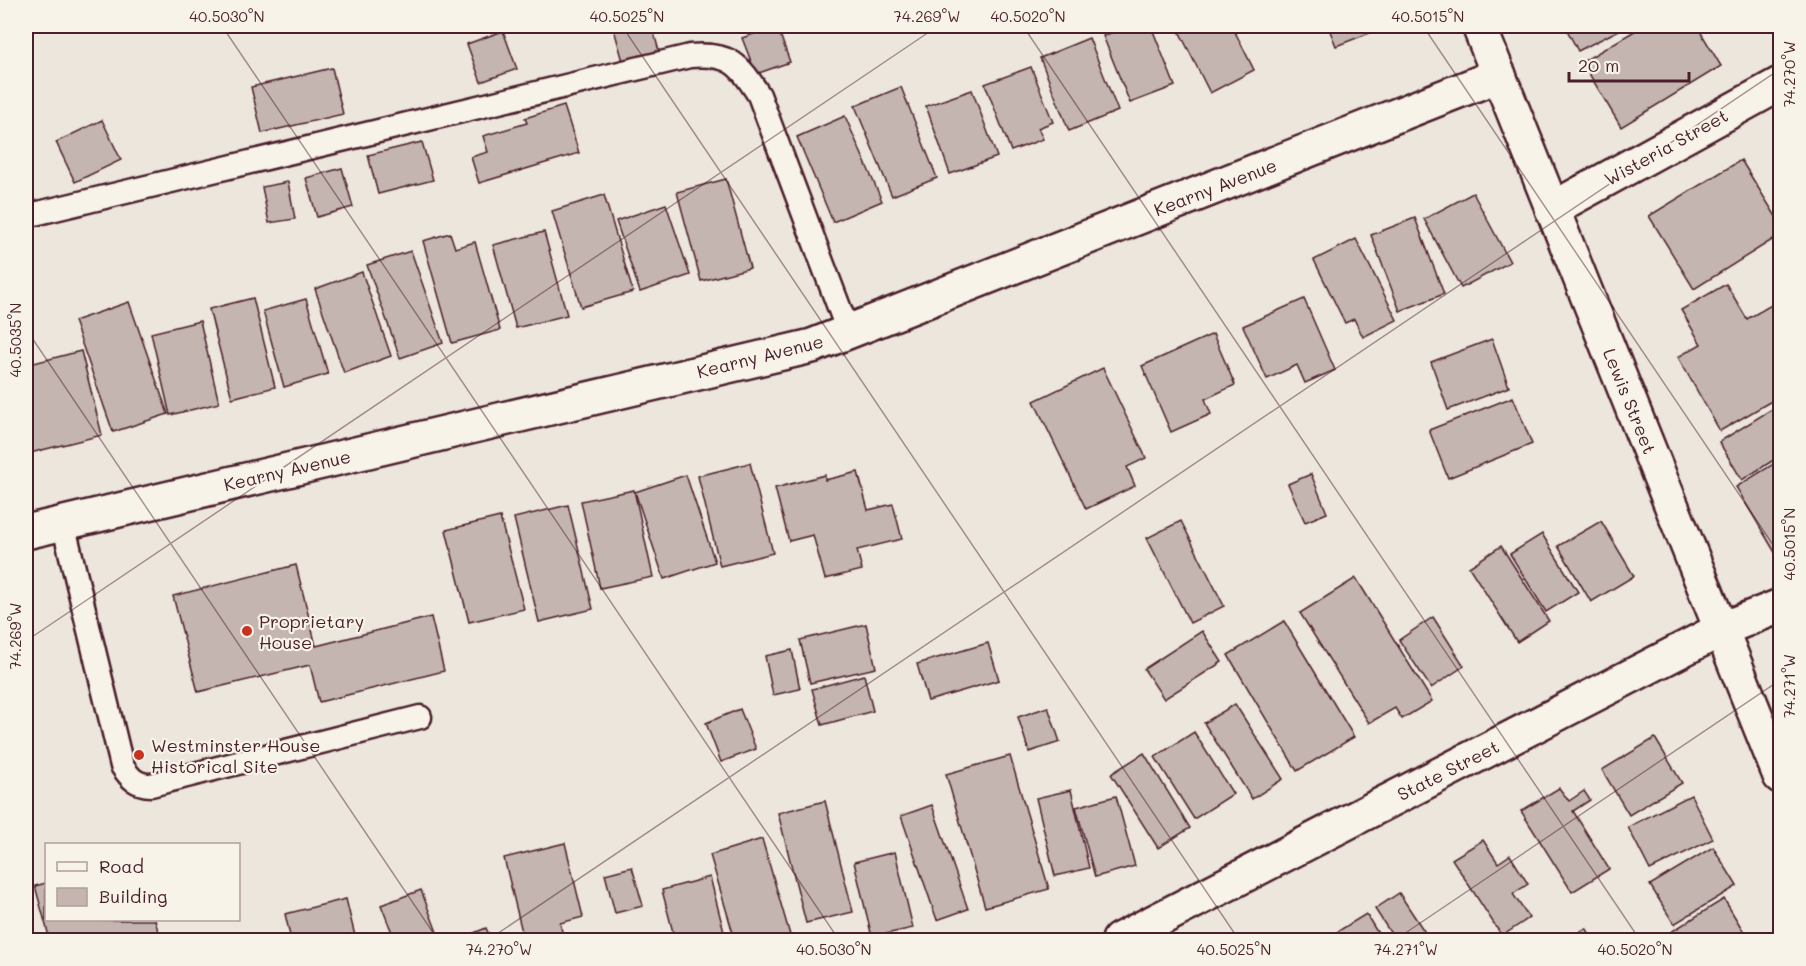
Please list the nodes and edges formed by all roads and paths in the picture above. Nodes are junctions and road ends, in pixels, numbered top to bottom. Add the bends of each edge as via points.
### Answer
1 (1479, 26) edge
2 (1499, 75) junction
3 (1780, 84) edge
4 (1552, 209) junction
5 (26, 216) edge
6 (848, 331) junction
7 (63, 523) junction
8 (26, 532) edge
9 (1780, 606) edge
10 (1722, 629) junction
11 (420, 717) dead end
12 (1780, 776) edge
13 (1119, 940) edge

1 - 2 street, Lewis Street
2 - 4 street, Lewis Street
2 - 6 street, Kearny Avenue
3 - 4 street, Wisteria Street
4 - 10 street, Lewis Street
5 - 6 lane via 710,54 727,59 743,71 759,95
6 - 7 street, Kearny Avenue via 812,346
7 - 8 street, Kearny Avenue
7 - 11 lane via 122,766 134,782 151,785
9 - 10 street, State Street
10 - 12 street, Lewis Street
10 - 13 street, State Street

